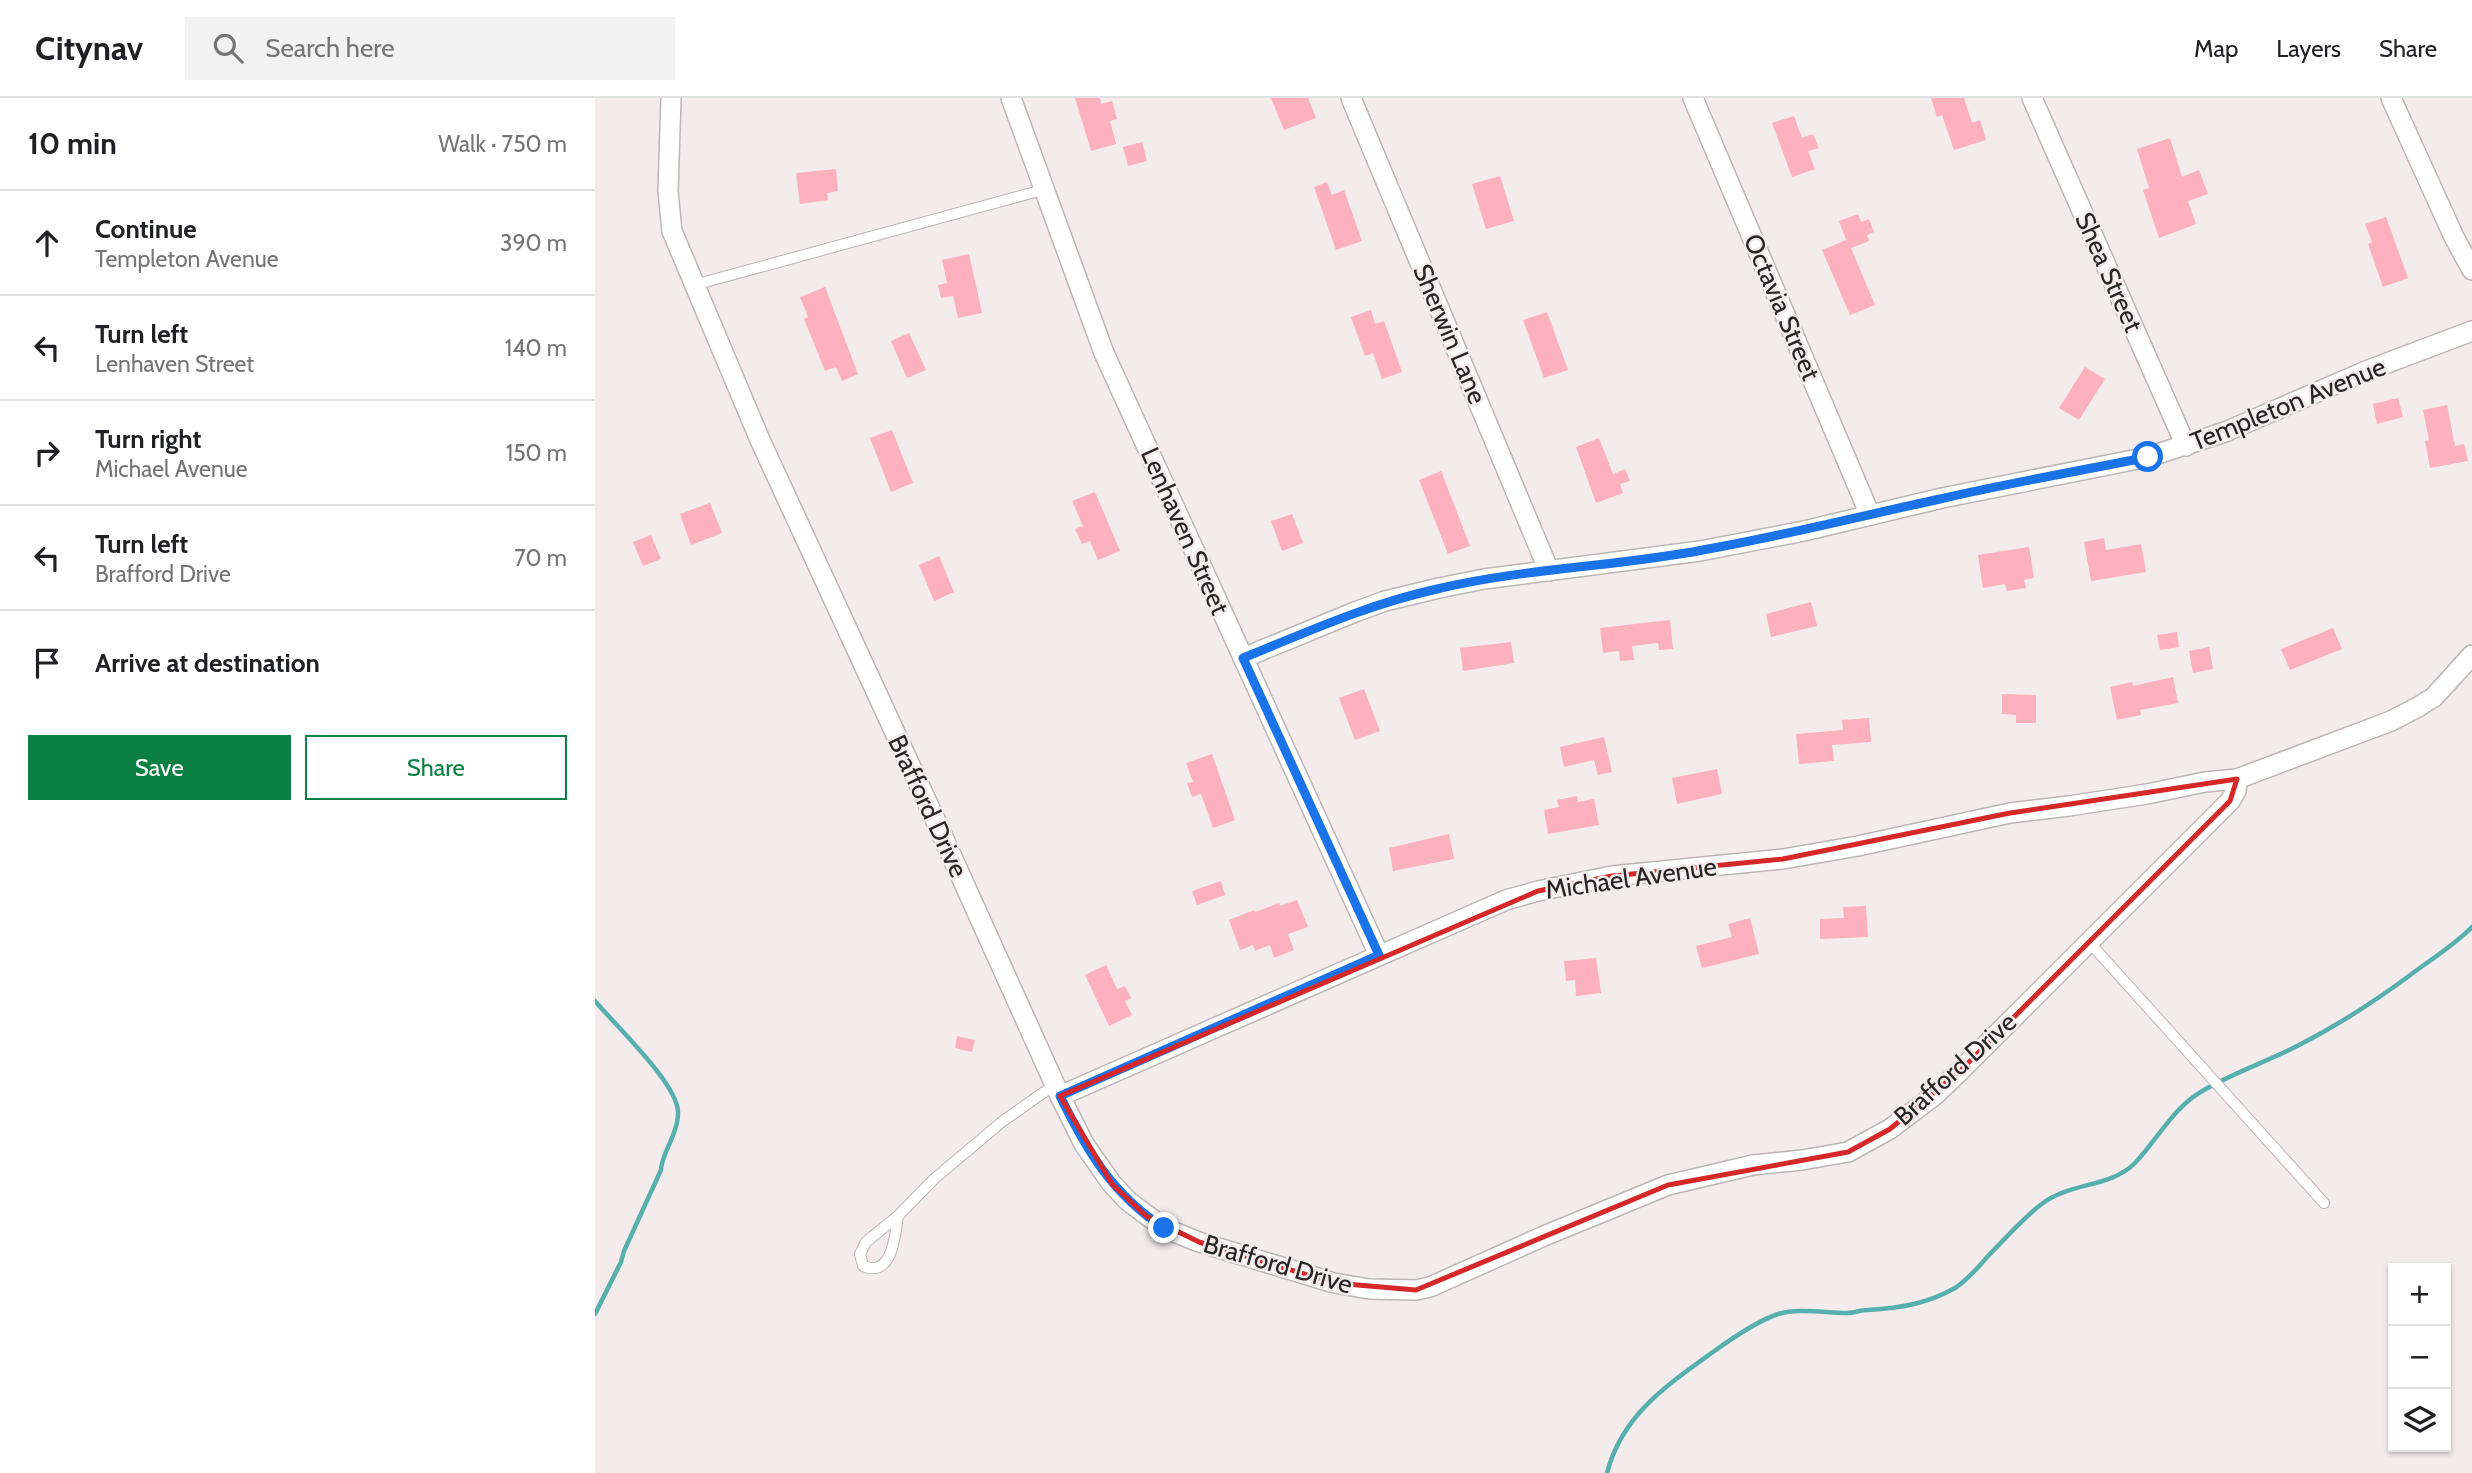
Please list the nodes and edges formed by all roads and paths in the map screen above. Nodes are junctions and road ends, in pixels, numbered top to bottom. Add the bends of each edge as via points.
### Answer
1 (671, 98) edge
2 (1011, 98) edge
3 (1351, 98) edge
4 (1693, 98) edge
5 (2032, 98) edge
6 (2391, 98) edge
7 (1046, 189) junction
8 (2472, 270) edge
9 (693, 285) junction
10 (2472, 331) edge
11 (2186, 446) junction
12 (1870, 515) junction
13 (1549, 571) junction
14 (2472, 655) edge
15 (1243, 658) junction
16 (2237, 779) junction
17 (2089, 942) junction
18 (1379, 955) junction
19 (1057, 1090) junction
20 (2324, 1203) dead end
21 (898, 1216) junction

1 - 9 street, Brafford Drive via 671,231
2 - 7 street, Lenhaven Street
3 - 13 street, Sherwin Lane
4 - 12 street, Octavia Street
5 - 11 street, Shea Street
6 - 8 street
7 - 9 lane
7 - 15 street, Lenhaven Street via 1104,353
9 - 19 street, Brafford Drive
10 - 11 street, Templeton Avenue
11 - 12 street, Templeton Avenue
12 - 13 street, Templeton Avenue via 1700,551
13 - 15 street, Templeton Avenue via 1484,579 1385,601
14 - 16 street via 2419,707
15 - 18 street, Lenhaven Street
16 - 17 street, Brafford Drive via 2230,801
16 - 18 street, Michael Avenue via 2010,813 1783,859 1612,876 1538,891 1506,900
17 - 19 street, Brafford Drive via 1935,1095 1890,1129 1848,1152 1753,1165 1668,1185 1416,1290 1334,1283 1164,1228 1112,1184
17 - 20 lane
18 - 19 street, Michael Avenue
19 - 21 lane via 1003,1121
21 - 21 lane via 862,1248 863,1266 879,1267 889,1257

